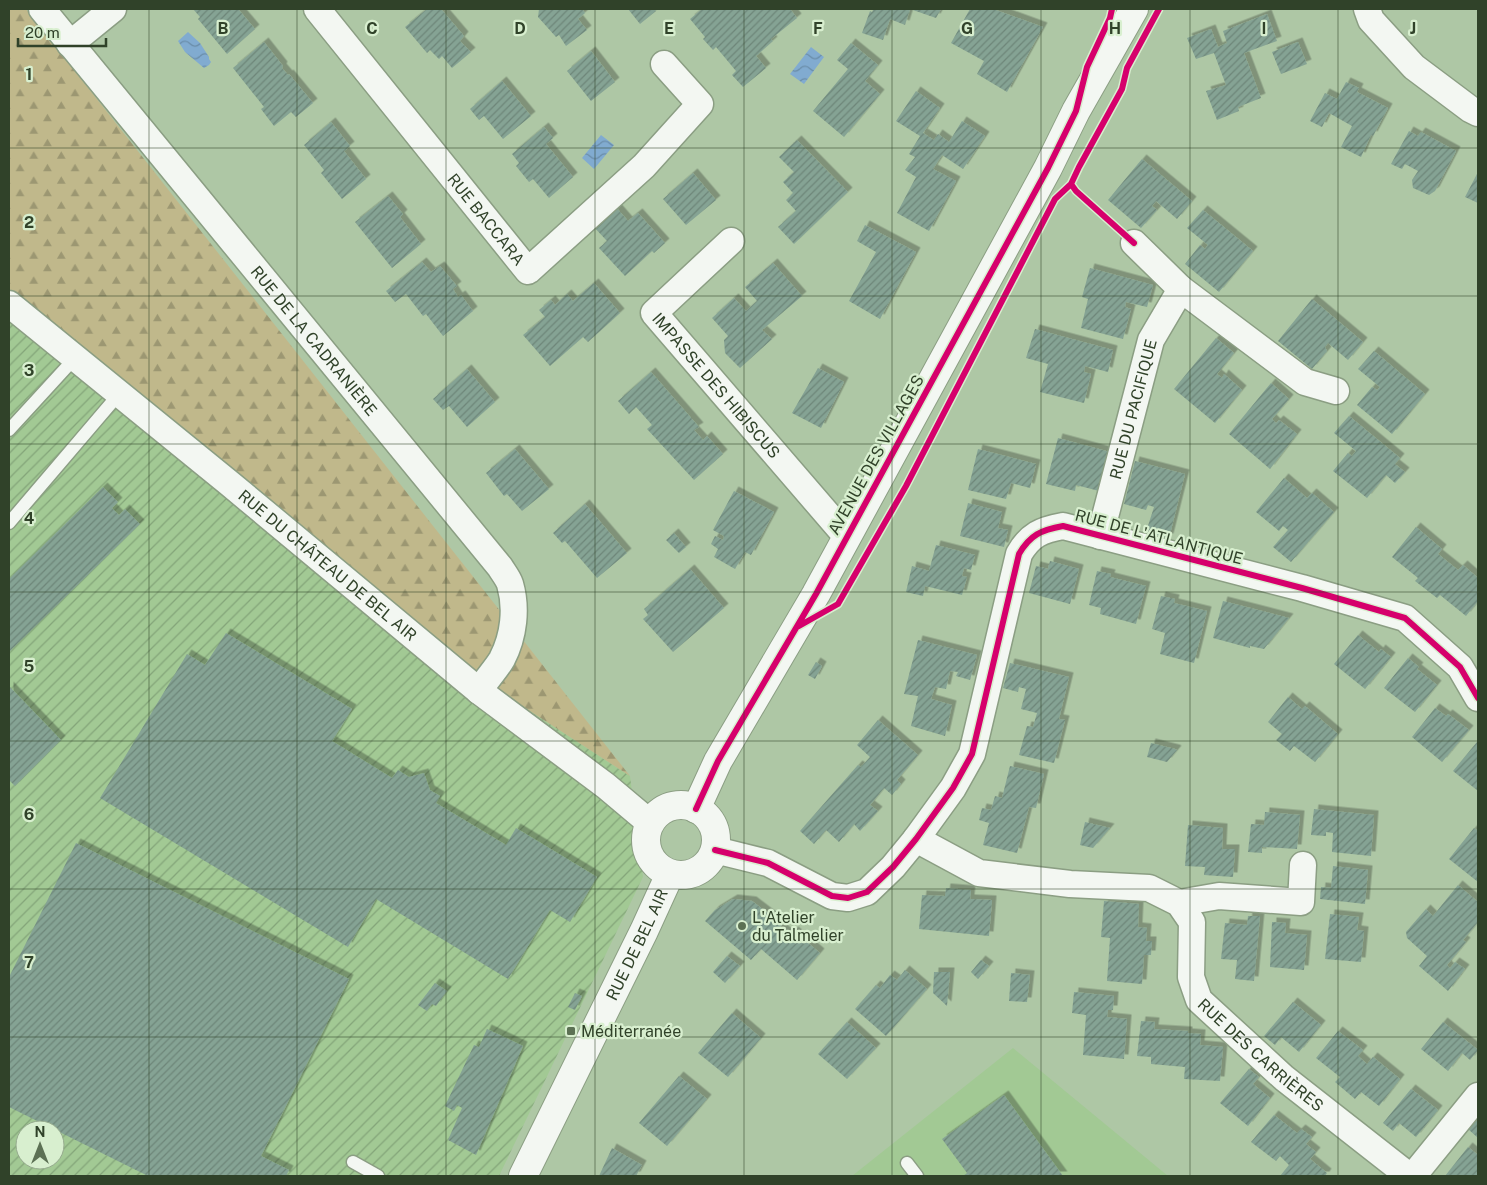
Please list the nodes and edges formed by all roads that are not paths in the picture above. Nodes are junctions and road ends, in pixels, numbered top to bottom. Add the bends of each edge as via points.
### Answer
1 (42, 9) edge
2 (113, 9) edge
3 (317, 9) edge
4 (1134, 9) edge
5 (1367, 9) edge
6 (70, 44) junction
7 (664, 64) dead end
8 (1478, 113) edge
9 (731, 241) dead end
10 (1134, 242) dead end
11 (1181, 289) junction
12 (9, 304) edge
13 (75, 358) junction
14 (1336, 391) dead end
15 (119, 394) junction
16 (9, 430) edge
17 (9, 523) edge
18 (1100, 536) junction
19 (847, 537) junction
20 (479, 691) junction
21 (1478, 698) edge
22 (696, 809) junction
23 (650, 823) junction
24 (916, 839) junction
25 (715, 850) junction
26 (1303, 865) dead end
27 (670, 874) junction
28 (1179, 903) junction
29 (1478, 1096) edge
30 (354, 1162) dead end
31 (907, 1163) dead end
32 (378, 1176) edge
33 (523, 1176) edge
34 (917, 1176) edge
35 (1409, 1176) edge
36 (1413, 1176) edge

1 - 6 street, RUE DE LA CADRANIÈRE
2 - 6 street
3 - 7 street, RUE BACCARA via 528,271 644,166 700,104
4 - 19 street, AVENUE DES VILLAGES
5 - 8 street via 1371,20 1414,67
6 - 20 street, RUE DE LA CADRANIÈRE via 500,567 509,582 513,600 510,639 501,661
9 - 19 street, IMPASSE DES HIBISCUS via 654,314
10 - 11 street
11 - 14 street via 1305,382
11 - 18 street, RUE DU PACIFIQUE via 1151,340
12 - 13 street, RUE DU CHÂTEAU DE BEL AIR
13 - 15 street, RUE DU CHÂTEAU DE BEL AIR
13 - 16 lane
15 - 17 lane
15 - 20 street, RUE DU CHÂTEAU DE BEL AIR
18 - 21 street, RUE DE L'ATLANTIQUE via 1405,618 1460,667
18 - 24 street, RUE DE L'ATLANTIQUE via 1063,526 1036,534 1025,543 1019,554 972,754 953,788
19 - 22 street, AVENUE DES VILLAGES via 718,760
20 - 23 street, RUE DU CHÂTEAU DE BEL AIR
22 - 23 street via 686,806 666,809
22 - 25 street via 704,814 715,830
23 - 27 street via 646,843 648,853 653,862
24 - 25 street via 867,892 848,898 832,896 768,863
24 - 28 street via 979,873 1070,884 1149,888
25 - 27 street via 702,869 681,876
26 - 28 street via 1301,902 1219,896
27 - 33 street, RUE DE BEL AIR
28 - 35 street, RUE DES CARRIÈRES via 1192,922 1191,977 1199,1000 1284,1078
29 - 36 street
30 - 32 lane
31 - 34 lane

